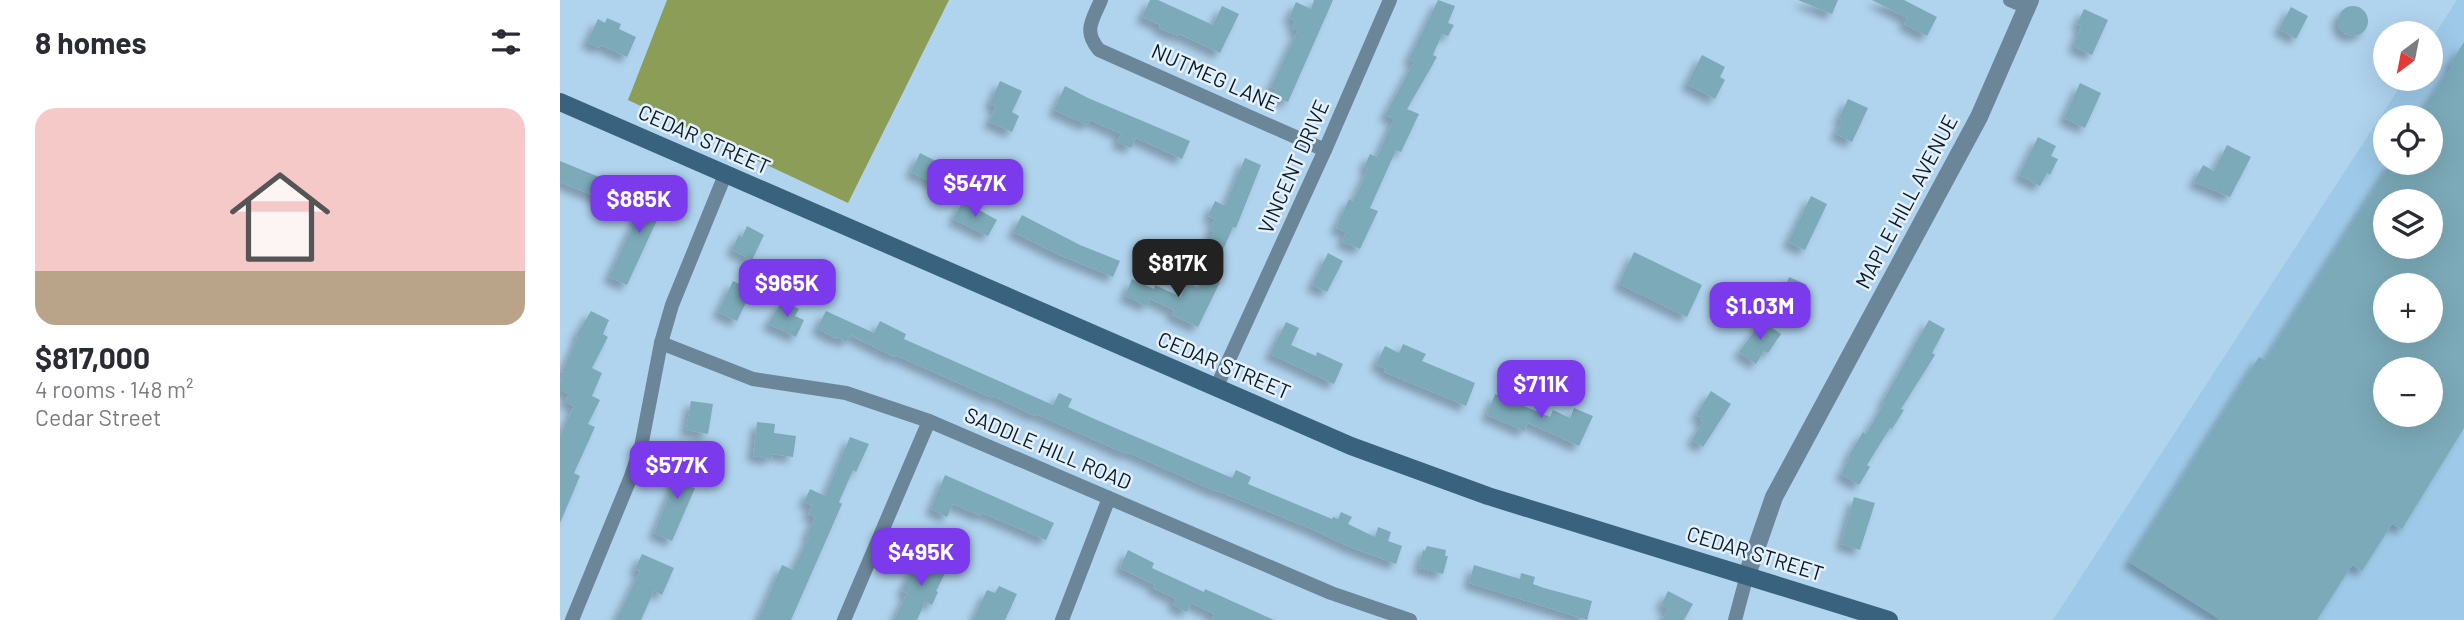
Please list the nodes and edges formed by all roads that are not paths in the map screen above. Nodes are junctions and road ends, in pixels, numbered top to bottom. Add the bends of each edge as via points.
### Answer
1 (1101, 0) edge
2 (1390, 0) edge
3 (2022, 2) edge
4 (560, 102) edge
5 (1325, 149) junction
6 (725, 175) junction
7 (661, 343) junction
8 (1216, 388) junction
9 (929, 421) junction
10 (1109, 498) junction
11 (1747, 575) junction
12 (572, 620) edge
13 (844, 620) edge
14 (1062, 620) edge
15 (1410, 620) edge
16 (1735, 620) edge
17 (1889, 620) edge

1 - 5 street, NUTMEG LANE via 1089,27 1091,41 1099,50
2 - 5 street, VINCENT DRIVE
3 - 11 street, MAPLE HILL AVENUE via 1979,117 1774,497
4 - 6 main road, CEDAR STREET
5 - 8 street, VINCENT DRIVE
6 - 7 street
6 - 8 main road, CEDAR STREET
7 - 9 street, SADDLE HILL ROAD via 753,379 846,393
7 - 12 street via 641,447
8 - 11 main road, CEDAR STREET via 1351,446 1488,496
9 - 10 street, SADDLE HILL ROAD
9 - 13 street
10 - 14 street
10 - 15 street, SADDLE HILL ROAD via 1331,593
11 - 16 street
11 - 17 main road, CEDAR STREET

